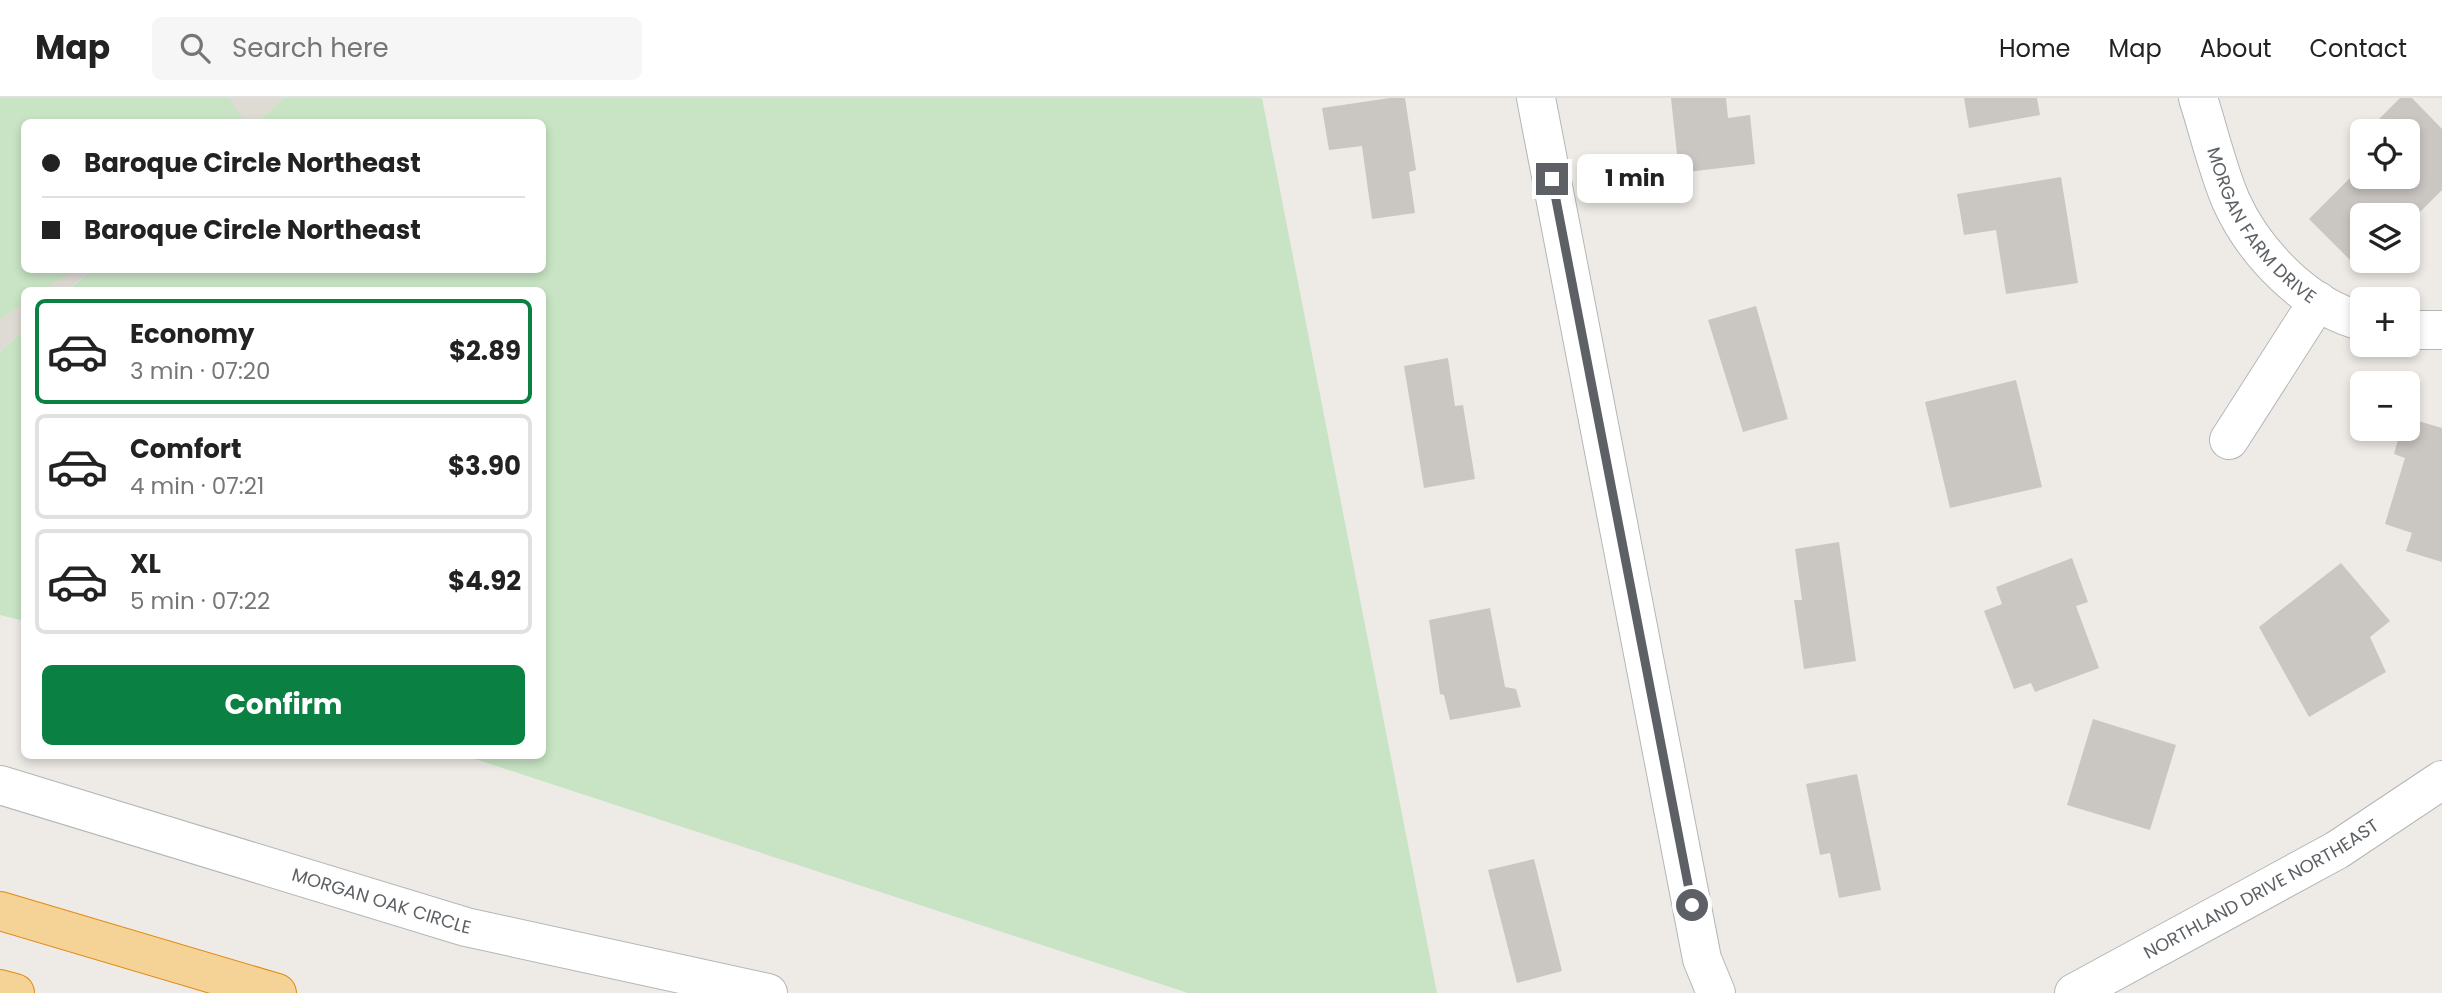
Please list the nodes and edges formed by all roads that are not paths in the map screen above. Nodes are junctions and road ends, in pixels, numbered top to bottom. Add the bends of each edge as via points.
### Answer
1 (1536, 98) edge
2 (2198, 98) edge
3 (2318, 301) junction
4 (2350, 316) edge
5 (2420, 330) edge
6 (2442, 330) edge
7 (2230, 440) dead end
8 (2442, 780) edge
9 (0, 785) edge
10 (0, 911) edge
11 (0, 989) edge
12 (15, 993) edge
13 (276, 993) edge
14 (768, 993) edge
15 (1716, 993) edge
16 (2074, 993) edge

1 - 15 street via 1700,945
2 - 3 street, MORGAN FARM DRIVE via 2232,201 2267,258
3 - 4 street, MORGAN FARM DRIVE
3 - 7 street
5 - 6 street
8 - 16 street, NORTHLAND DRIVE NORTHEAST via 2337,850
9 - 14 street, MORGAN OAK CIRCLE via 466,927
10 - 13 highway
11 - 12 highway

